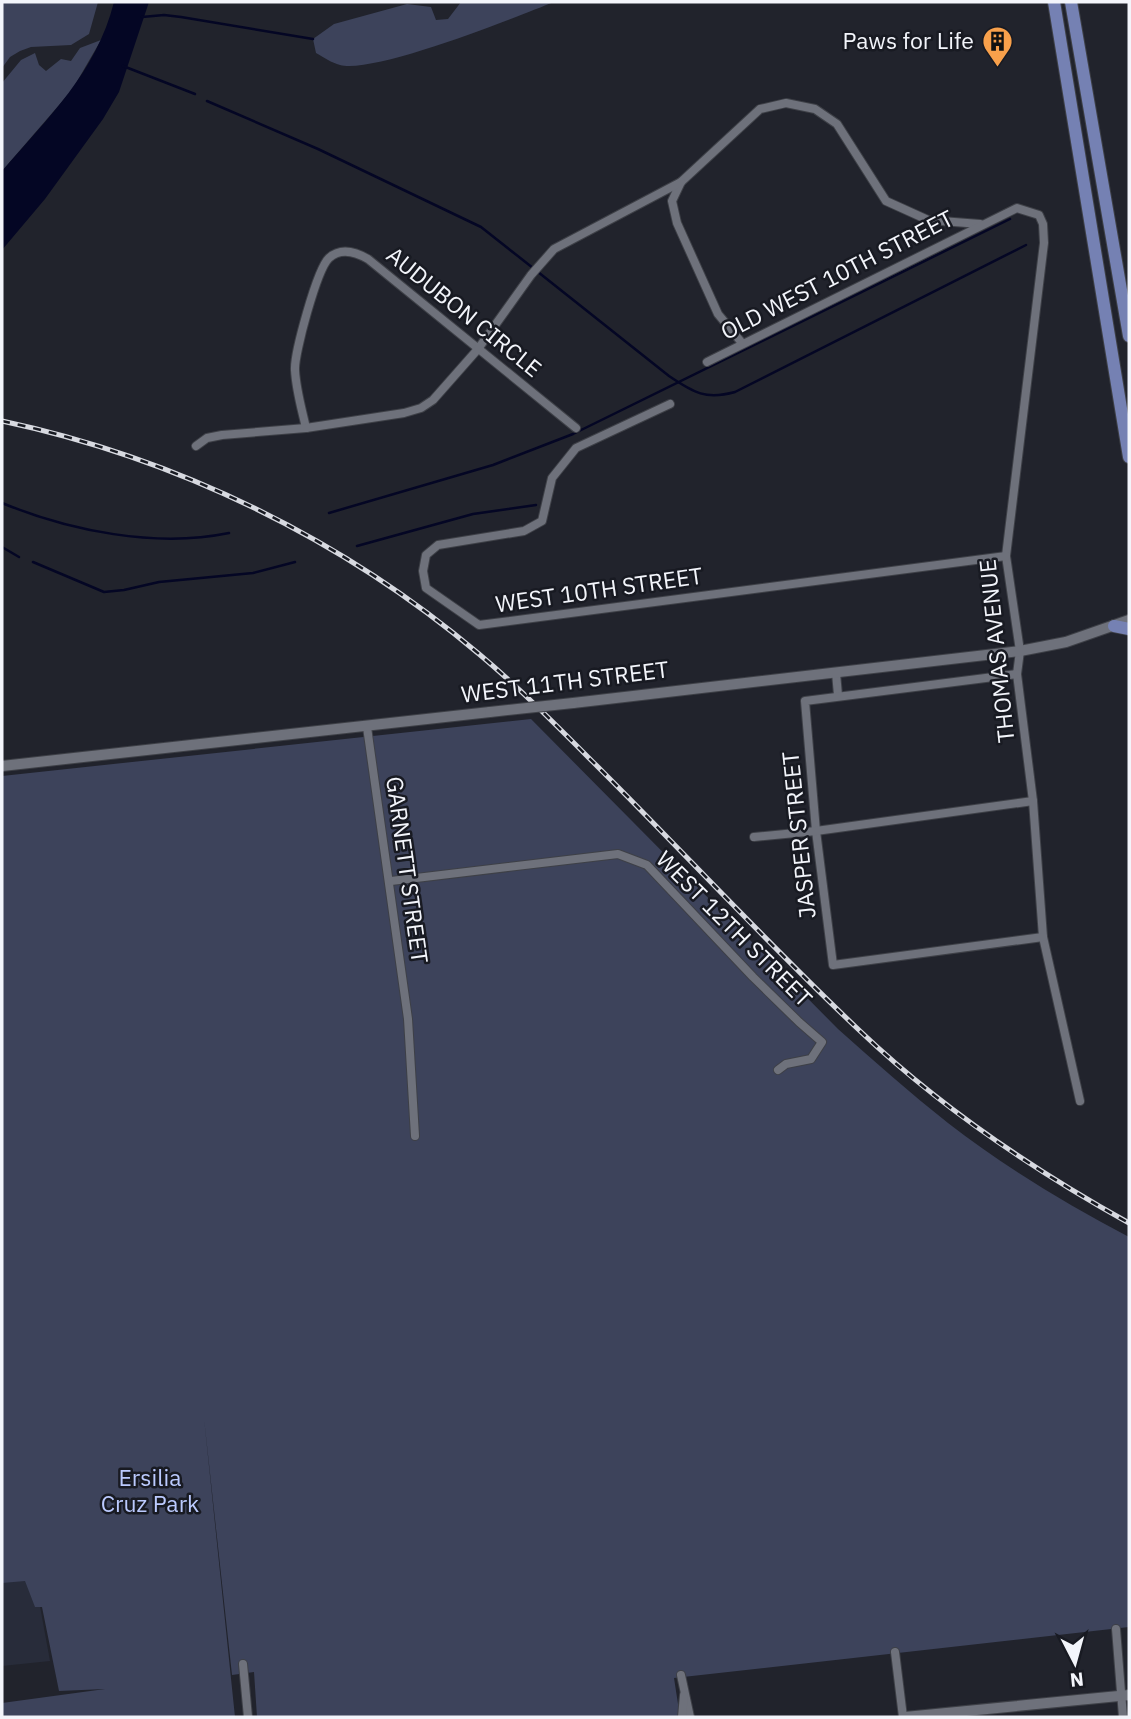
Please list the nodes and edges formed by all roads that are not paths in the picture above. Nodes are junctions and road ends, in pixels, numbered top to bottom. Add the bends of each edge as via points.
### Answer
1 (1054, 2) edge
2 (1071, 2) edge
3 (681, 182) junction
4 (983, 224) junction
5 (1129, 336) edge
6 (742, 343) junction
7 (478, 349) junction
8 (707, 362) dead end
9 (670, 404) dead end
10 (306, 428) junction
11 (576, 428) dead end
12 (196, 446) dead end
13 (1129, 457) edge
14 (1006, 556) junction
15 (1129, 620) edge
16 (1114, 626) junction
17 (1129, 629) edge
18 (1020, 651) junction
19 (836, 673) junction
20 (1017, 674) junction
21 (838, 695) junction
22 (367, 727) junction
23 (2, 766) edge
24 (1032, 801) junction
25 (816, 831) junction
26 (754, 837) dead end
27 (391, 881) junction
28 (1042, 937) junction
29 (778, 1070) dead end
30 (1080, 1101) dead end
31 (415, 1136) dead end
32 (1115, 1629) dead end
33 (895, 1652) dead end
34 (243, 1664) dead end
35 (681, 1675) dead end
36 (684, 1695) junction
37 (1125, 1695) edge
38 (249, 1717) edge
39 (682, 1717) edge
40 (690, 1717) edge
41 (904, 1717) edge
42 (1123, 1717) edge

1 - 13 main road
2 - 5 main road
3 - 4 street via 760,109 786,103 815,109 837,124 886,201 928,220
3 - 6 street via 672,201 677,223 718,314
3 - 7 street via 554,249
4 - 6 street, OLD WEST 10TH STREET
4 - 14 street, THOMAS AVENUE via 1017,208 1039,215 1043,224
6 - 8 street, OLD WEST 10TH STREET
7 - 10 street via 421,408
7 - 10 street, AUDUBON CIRCLE via 368,259 341,251 320,270 295,358
7 - 11 street, AUDUBON CIRCLE
9 - 14 street, WEST 10TH STREET via 576,448 552,478 542,521 524,531 438,545 426,555 426,588 479,625
10 - 12 street via 222,435
14 - 18 street, THOMAS AVENUE
15 - 16 street, WEST 11TH STREET
16 - 17 main road
16 - 18 street, WEST 11TH STREET
18 - 19 street, WEST 11TH STREET
18 - 20 street, THOMAS AVENUE
19 - 21 street
19 - 22 street, WEST 11TH STREET, bridge
20 - 21 street
20 - 24 street, THOMAS AVENUE
21 - 25 street, JASPER STREET via 805,701
22 - 23 street, WEST 11TH STREET
22 - 27 street, GARNETT STREET
24 - 25 street
24 - 28 street, THOMAS AVENUE
25 - 26 street
25 - 28 street, JASPER STREET via 833,965
27 - 29 street, WEST 12TH STREET via 618,854 639,860 822,1042 811,1059
27 - 31 street, GARNETT STREET via 408,1019
28 - 30 street, THOMAS AVENUE
32 - 37 street
33 - 41 street
34 - 38 street
35 - 36 street
36 - 39 street
36 - 40 street
37 - 41 street
37 - 42 street

